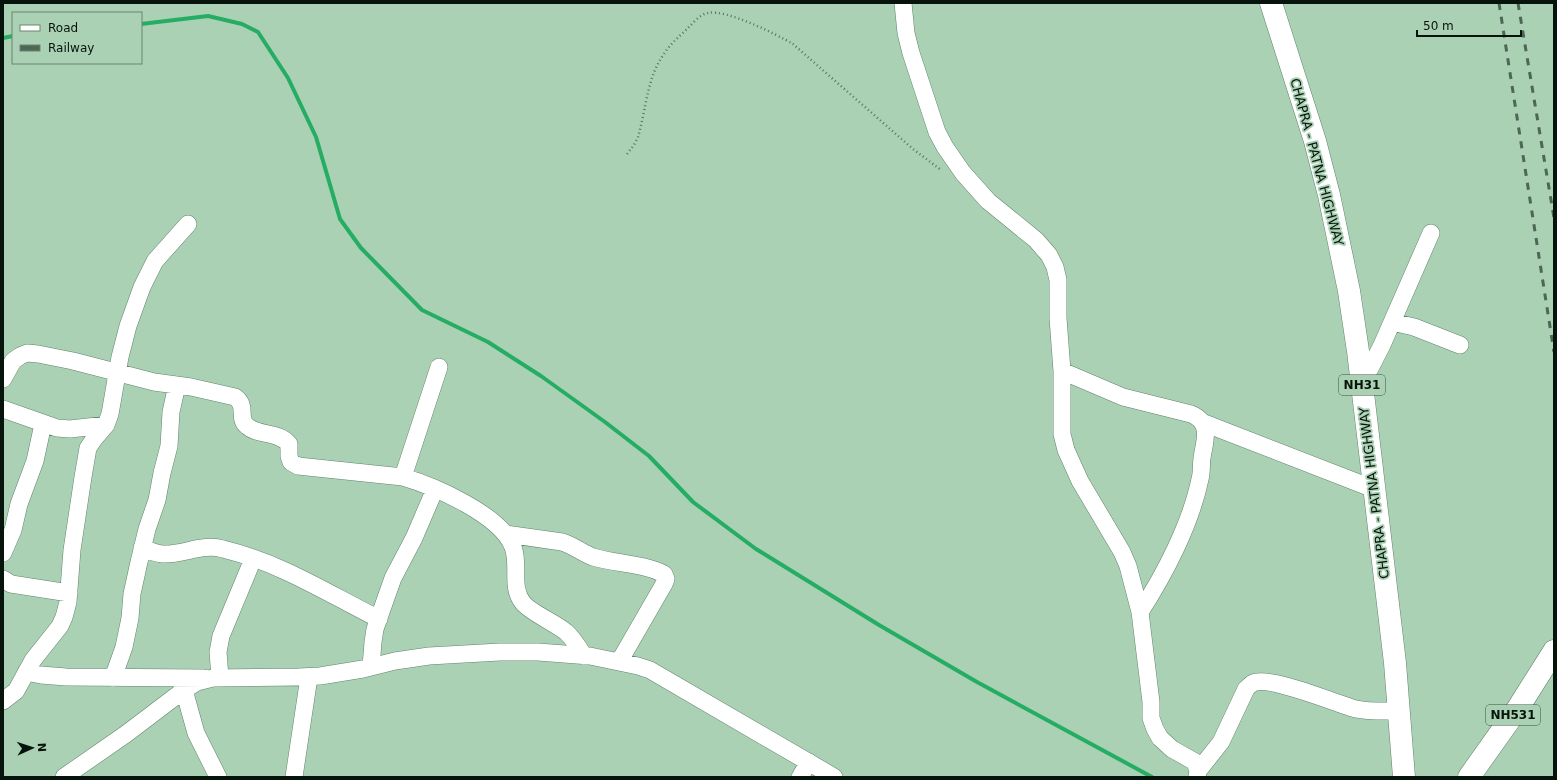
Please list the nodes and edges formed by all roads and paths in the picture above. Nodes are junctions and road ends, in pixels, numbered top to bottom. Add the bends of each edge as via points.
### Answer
1 (902, 3) edge
2 (1271, 3) edge
3 (627, 154) dead end
4 (945, 172) dead end
5 (188, 224) dead end
6 (1431, 233) dead end
7 (1392, 322) junction
8 (1460, 345) dead end
9 (439, 366) dead end
10 (1062, 371) junction
11 (117, 372) junction
12 (3, 379) edge
13 (1362, 384) junction
14 (177, 386) junction
15 (3, 409) edge
16 (1204, 423) junction
17 (43, 424) junction
18 (106, 425) junction
19 (403, 477) junction
20 (435, 489) junction
21 (1374, 489) junction
22 (506, 534) junction
23 (142, 548) junction
24 (3, 553) edge
25 (254, 559) junction
26 (3, 579) edge
27 (68, 593) junction
28 (1140, 612) junction
29 (380, 619) junction
30 (1554, 650) edge
31 (584, 656) junction
32 (620, 662) junction
33 (371, 667) junction
34 (26, 672) junction
35 (309, 676) junction
36 (217, 677) junction
37 (112, 678) junction
38 (184, 690) junction
39 (3, 701) edge
40 (1399, 711) junction
41 (809, 762) junction
42 (1197, 774) edge
43 (64, 777) edge
44 (218, 777) edge
45 (294, 777) edge
46 (800, 777) edge
47 (834, 777) edge
48 (1404, 777) edge
49 (1469, 777) edge

1 - 10 street via 911,53 937,132 945,147 963,173 988,201 1036,240 1049,254 1055,267 1058,280
2 - 13 highway, CHAPRA - PATNA HIGHWAY / NH31 via 1298,85 1329,195 1349,291
3 - 4 path via 638,137 653,76 664,54 698,18 716,12 740,19 793,44 913,149
5 - 11 street via 155,261 142,287 128,326
6 - 7 street
7 - 8 street
7 - 13 street
9 - 19 street
10 - 16 street via 1123,397 1191,414 1199,417
10 - 28 street via 1062,434 1066,450 1080,481 1122,552
11 - 12 street via 27,353 13,361
11 - 14 street
11 - 18 street
13 - 21 highway, CHAPRA - PATNA HIGHWAY / NH31
14 - 19 street via 191,387 239,400 242,406 242,420 246,426 285,439 289,444 291,462 298,466
14 - 23 street via 169,446 157,500
15 - 17 street
16 - 21 street
16 - 28 street via 1206,432 1201,478 1192,507 1168,565
17 - 18 street via 70,429
17 - 24 street via 35,461
18 - 27 street via 88,448
19 - 20 street
20 - 22 street via 473,508
20 - 29 street via 393,578
21 - 40 highway, CHAPRA - PATNA HIGHWAY / NH31
22 - 31 street via 514,547 515,582 517,593 523,603 567,632
22 - 32 street via 562,542 593,557 664,574 664,584
23 - 25 street via 161,554 196,548 223,548
23 - 37 street via 124,647
25 - 29 street via 301,577
25 - 36 street via 221,636
26 - 27 street via 11,584
27 - 34 street via 60,626
28 - 42 street via 1151,718 1160,738 1172,749 1195,762
29 - 33 street via 373,642
30 - 49 highway, NH531 via 1518,708
31 - 32 street
31 - 33 street via 538,652 429,656
32 - 41 street via 638,666 660,676
33 - 35 street
34 - 37 street via 52,677
34 - 39 street via 16,691
35 - 36 street
35 - 45 street
36 - 37 street
36 - 38 street via 197,682
38 - 43 street
38 - 44 street via 196,733
40 - 42 street via 1367,711 1276,684 1261,681 1253,683 1246,689 1221,742
40 - 48 highway, CHAPRA - PATNA HIGHWAY / NH31
41 - 46 street
41 - 47 street

